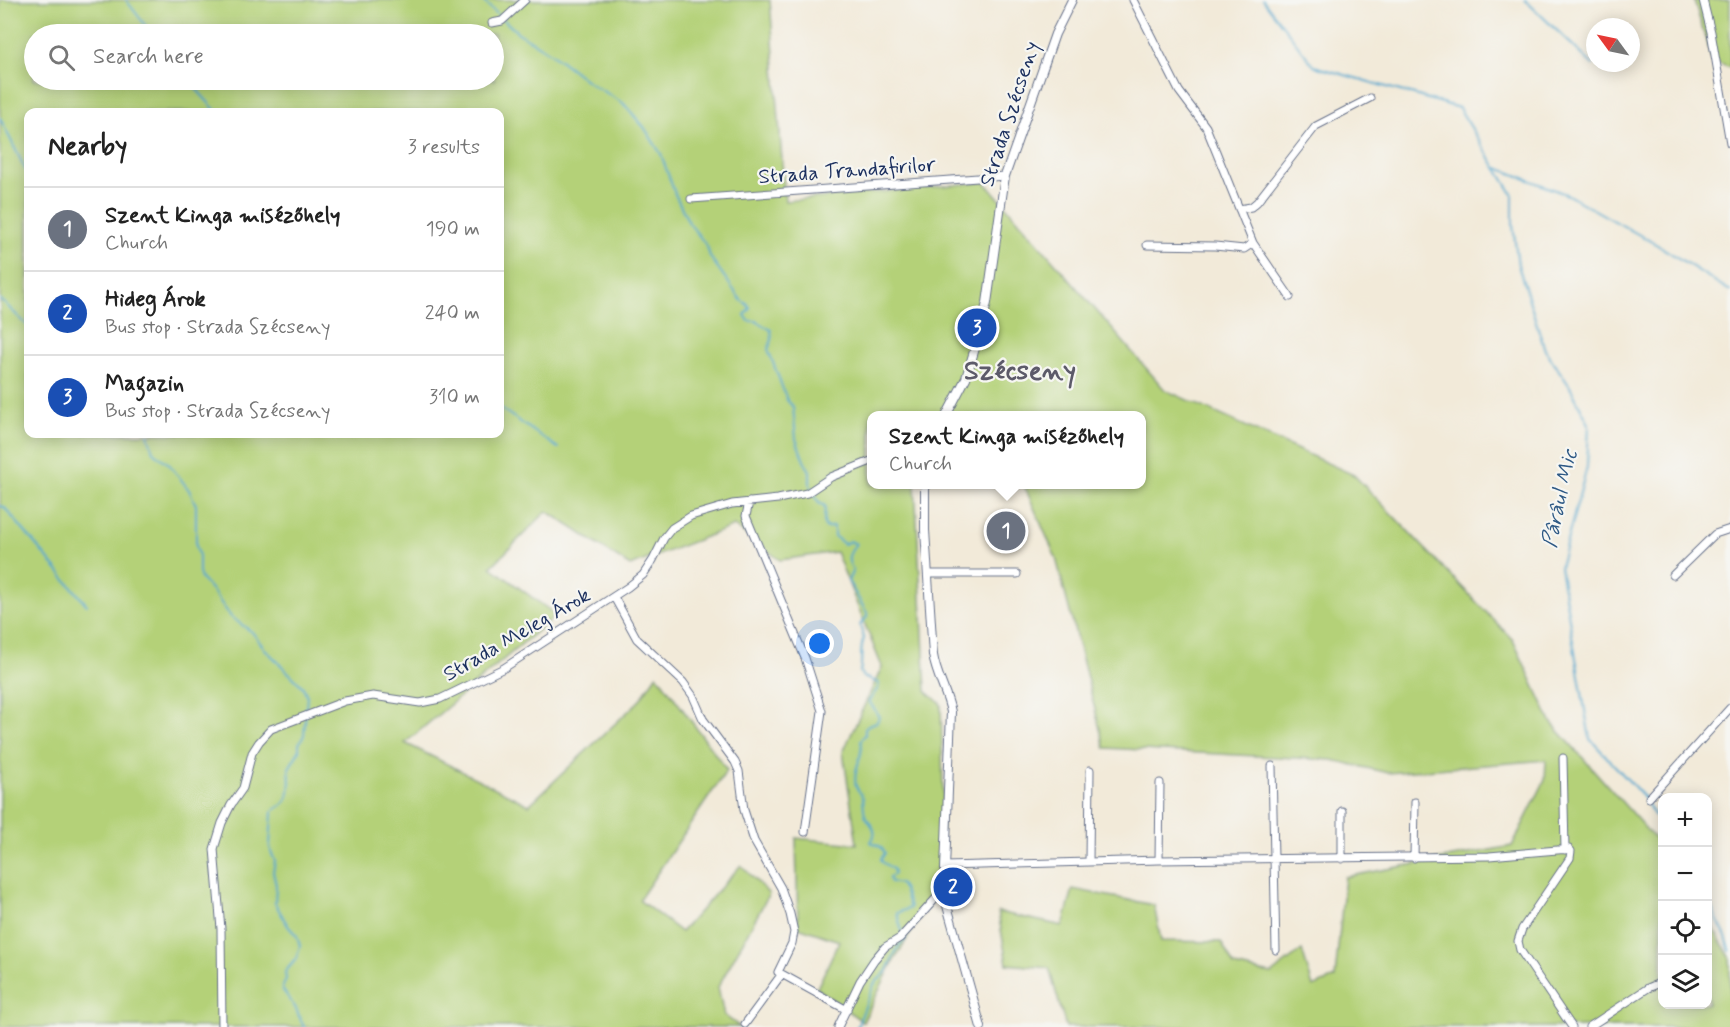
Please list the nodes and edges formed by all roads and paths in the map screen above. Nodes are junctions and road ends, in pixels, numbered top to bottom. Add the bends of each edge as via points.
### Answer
1 (525, 0) edge
2 (1072, 0) edge
3 (1133, 0) edge
4 (1703, 0) edge
5 (492, 23) dead end
6 (1370, 98) dead end
7 (1730, 143) edge
8 (1005, 176) junction
9 (691, 199) dead end
10 (1239, 209) junction
11 (1253, 243) junction
12 (1147, 245) dead end
13 (1290, 297) dead end
14 (949, 411) edge
15 (867, 463) edge
16 (925, 489) edge
17 (749, 502) junction
18 (1730, 529) edge
19 (928, 574) junction
20 (1017, 574) dead end
21 (1673, 575) dead end
22 (614, 597) junction
23 (1730, 708) edge
24 (1563, 758) dead end
25 (1272, 766) dead end
26 (1090, 770) dead end
27 (1160, 783) dead end
28 (1649, 798) dead end
29 (1415, 802) dead end
30 (1342, 811) dead end
31 (805, 832) dead end
32 (1565, 850) junction
33 (1414, 858) junction
34 (1273, 859) junction
35 (1342, 859) junction
36 (1159, 860) junction
37 (1089, 862) junction
38 (946, 866) junction
39 (944, 896) junction
40 (1276, 950) dead end
41 (781, 975) junction
42 (1658, 984) edge
43 (847, 1010) junction
44 (745, 1024) dead end
45 (222, 1027) edge
46 (838, 1027) edge
47 (981, 1027) edge
48 (1572, 1027) edge
49 (1589, 1027) edge

1 - 5 street via 503,20
2 - 8 street, Strada Szécseny via 1055,34
3 - 10 street via 1179,91 1206,127
4 - 7 street
6 - 10 street via 1316,126 1257,202
8 - 9 street, Strada Trandafirilor
8 - 14 street, Strada Szécseny via 987,303 966,378
10 - 11 street
11 - 12 street via 1244,249
11 - 13 street
15 - 17 street, Strada Meleg Árok via 831,477 813,490
16 - 19 street
17 - 22 street, Strada Meleg Árok via 701,512 680,522 664,538 643,575
17 - 31 street via 746,516 805,658 822,711
18 - 21 street via 1715,534
19 - 20 street
19 - 38 street via 933,660 951,712
22 - 41 street via 637,639 683,682 739,771 744,810 754,841 781,888 794,932 778,972
22 - 45 street, Strada Meleg Árok via 504,668 440,699 420,703 373,696 271,729 254,748 244,785 222,823 214,849 221,929
23 - 28 street
24 - 32 street
25 - 34 street
26 - 37 street
27 - 36 street
29 - 33 street
30 - 35 street
32 - 33 street
32 - 48 street via 1571,851 1569,858 1518,941 1520,950
33 - 35 street
34 - 35 street
34 - 36 street
34 - 40 street
36 - 37 street
37 - 38 street
38 - 39 street
39 - 43 street via 938,896 903,934 885,947 860,981
39 - 47 street
41 - 43 street
41 - 44 street
42 - 49 street
43 - 46 street

